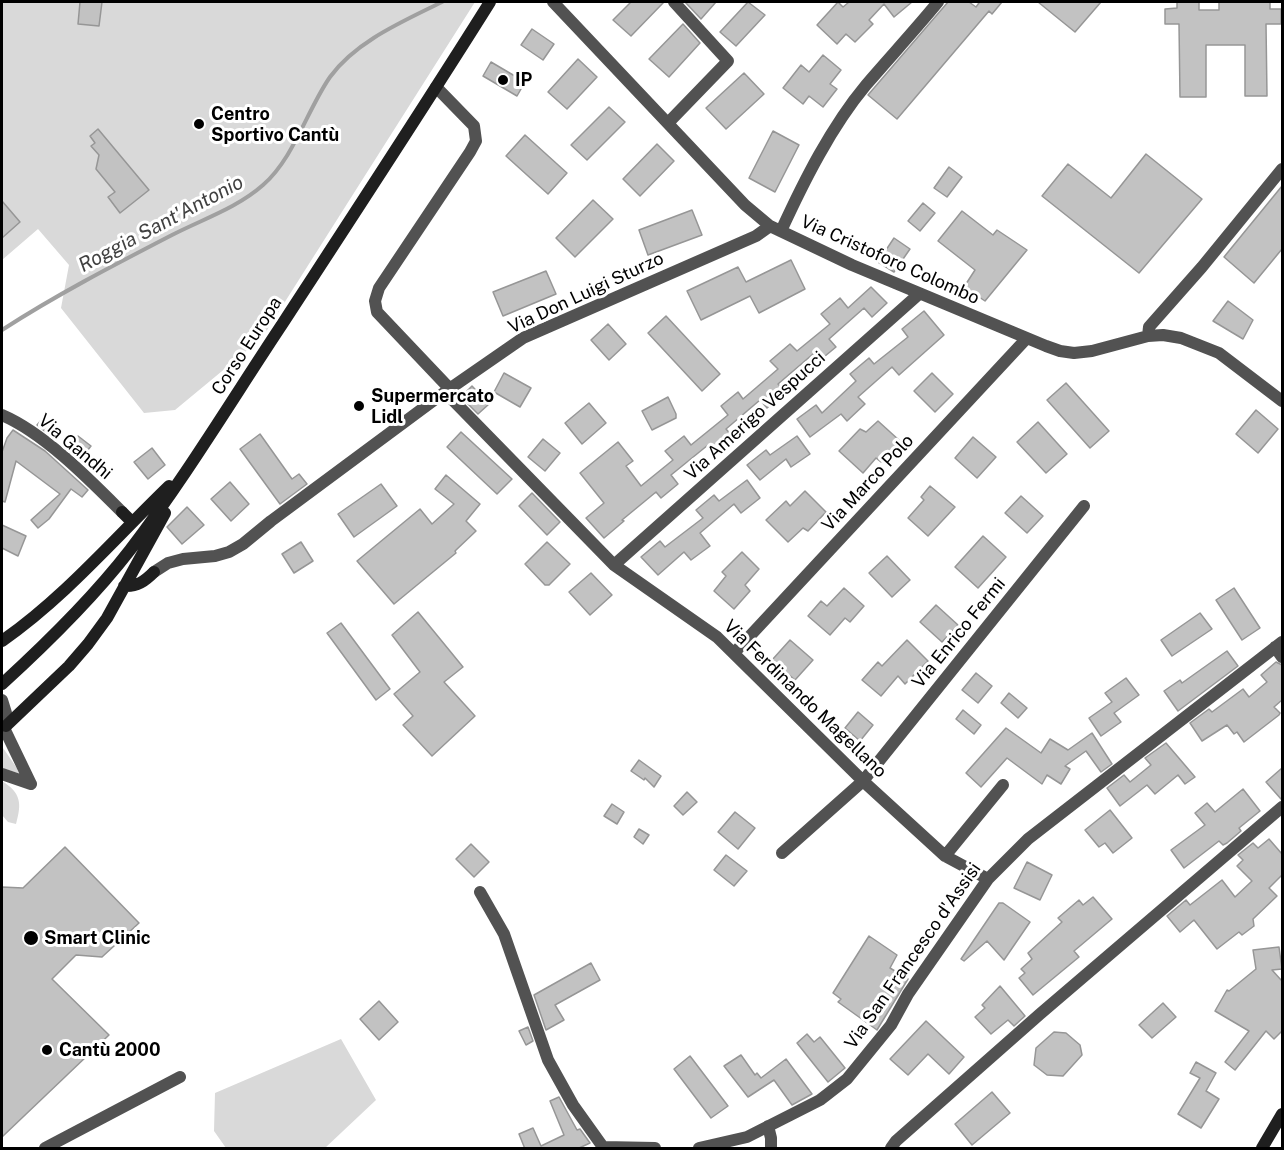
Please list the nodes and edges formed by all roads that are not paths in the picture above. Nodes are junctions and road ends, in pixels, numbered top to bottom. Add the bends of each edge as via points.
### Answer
1 (490, 2) edge
2 (553, 2) edge
3 (674, 2) edge
4 (938, 2) edge
5 (436, 87) junction
6 (668, 123) junction
7 (1282, 169) edge
8 (775, 228) junction
9 (919, 294) junction
10 (1148, 336) junction
11 (1028, 338) junction
12 (448, 390) junction
13 (1282, 401) edge
14 (2, 415) edge
15 (194, 462) junction
16 (1084, 507) dead end
17 (122, 512) joint
18 (132, 522) junction
19 (614, 565) junction
20 (154, 572) joint
21 (124, 586) junction
22 (2, 640) edge
23 (1280, 649) edge
24 (735, 652) junction
25 (2, 684) edge
26 (2, 700) edge
27 (4, 733) edge
28 (2, 774) edge
29 (863, 781) junction
30 (1003, 786) dead end
31 (1282, 807) edge
32 (782, 853) dead end
33 (945, 856) junction
34 (988, 879) junction
35 (480, 892) dead end
36 (180, 1077) dead end
37 (1281, 1119) edge
38 (768, 1126) junction
39 (603, 1147) edge
40 (45, 1149) edge
41 (655, 1149) edge
42 (699, 1149) edge
43 (771, 1149) edge
44 (891, 1149) edge
45 (1262, 1149) edge

1 - 5 main road, Corso Europa
2 - 6 street, Via Cristoforo Colombo
3 - 6 street via 728,61
4 - 8 street via 866,86
5 - 12 street, Via Ferdinando Magellano via 474,126 476,141 379,288 375,302 377,312
5 - 15 main road, Corso Europa
6 - 8 street, Via Cristoforo Colombo via 745,205
7 - 10 street via 1149,327
8 - 9 street, Via Cristoforo Colombo
8 - 12 street, Via Don Luigi Sturzo via 523,338
9 - 11 street, Via Cristoforo Colombo
9 - 19 street, Via Amerigo Vespucci
10 - 11 street, Via Cristoforo Colombo via 1074,352 1060,351
10 - 13 street, Via Cristoforo Colombo via 1181,338 1219,353
11 - 24 street, Via Marco Polo
12 - 19 street, Via Ferdinando Magellano
12 - 20 street, Via Don Luigi Sturzo via 243,544 215,556 168,563
14 - 17 street, Via Gandhi via 45,443
15 - 18 main road
15 - 21 main road
15 - 25 main road, Corso Europa via 91,596
16 - 29 street, Via Enrico Fermi
17 - 18 main road
18 - 22 main road via 76,580 33,619
19 - 24 street, Via Ferdinando Magellano
20 - 21 main road via 141,583
21 - 27 main road via 88,644
23 - 34 street, Via San Francesco d'Assisi via 1028,839
24 - 29 street, Via Ferdinando Magellano
26 - 27 street via 6,713
27 - 28 street via 31,783
29 - 32 street, Via Enrico Fermi
29 - 33 street, Via Ferdinando Magellano
30 - 33 street
31 - 44 street via 1040,1014
33 - 34 street, Via Ferdinando Magellano
34 - 38 street, Via San Francesco d'Assisi via 891,1024 847,1079 820,1100
35 - 39 street via 504,934 548,1060
36 - 40 street
37 - 45 main road
38 - 42 street, Via San Francesco d'Assisi via 747,1137
38 - 43 street
39 - 41 street

